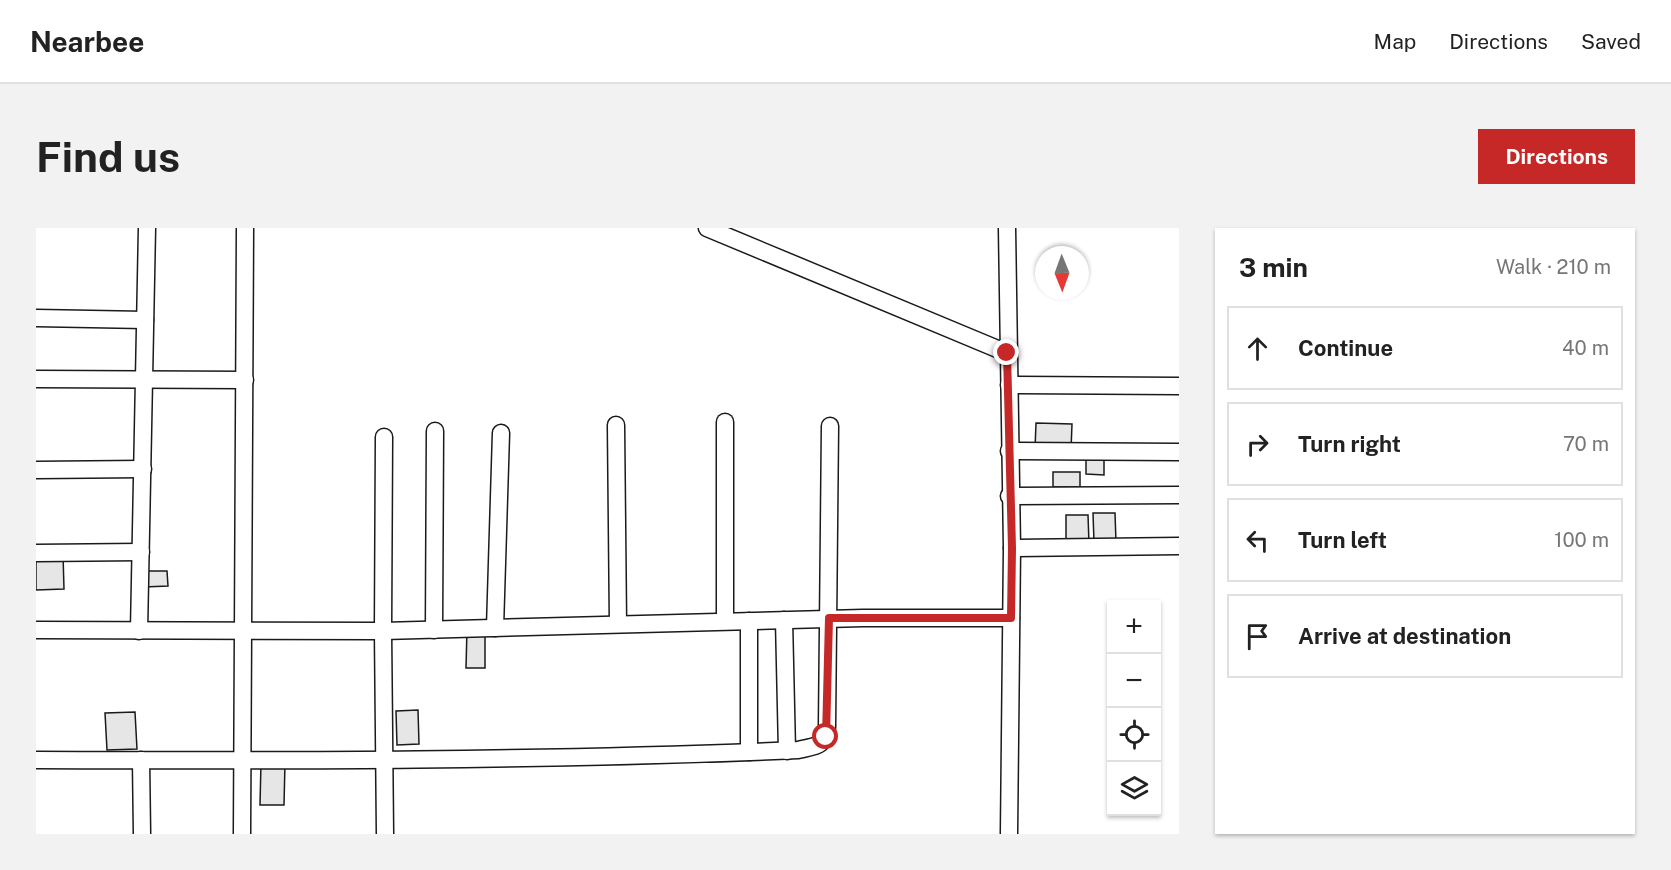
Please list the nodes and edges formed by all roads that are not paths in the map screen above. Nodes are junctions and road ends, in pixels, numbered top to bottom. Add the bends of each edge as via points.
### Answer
1 (147, 228) edge
2 (245, 228) edge
3 (707, 228) edge
4 (1007, 228) edge
5 (36, 318) edge
6 (145, 320) junction
7 (1007, 353) junction
8 (36, 379) edge
9 (245, 380) junction
10 (144, 381) junction
11 (1009, 385) junction
12 (1179, 386) edge
13 (725, 422) dead end
14 (616, 425) dead end
15 (830, 426) dead end
16 (435, 431) dead end
17 (501, 433) dead end
18 (384, 437) dead end
19 (1009, 451) junction
20 (1179, 452) edge
21 (143, 469) junction
22 (36, 470) edge
23 (1009, 495) junction
24 (1179, 495) edge
25 (1179, 546) edge
26 (1012, 548) junction
27 (141, 552) junction
28 (36, 553) edge
29 (829, 618) junction
30 (1011, 618) junction
31 (784, 620) junction
32 (725, 621) junction
33 (749, 621) junction
34 (618, 624) junction
35 (495, 628) junction
36 (36, 630) edge
37 (244, 630) junction
38 (434, 630) junction
39 (139, 631) junction
40 (382, 631) junction
41 (787, 751) junction
42 (749, 752) junction
43 (383, 759) junction
44 (36, 760) edge
45 (141, 760) junction
46 (243, 761) junction
47 (142, 834) edge
48 (242, 834) edge
49 (385, 834) edge
50 (1009, 834) edge

1 - 6 street
2 - 9 street
3 - 7 street
4 - 7 street
5 - 6 street
6 - 10 street
7 - 11 street
8 - 10 street
9 - 10 street
9 - 37 street
10 - 21 street
11 - 12 street
11 - 19 street
13 - 32 street
14 - 34 street
15 - 29 street
16 - 38 street
17 - 35 street
18 - 40 street
19 - 20 street
19 - 23 street
21 - 22 street
21 - 27 street
23 - 24 street
23 - 26 street
25 - 26 street
26 - 30 street
27 - 28 street
27 - 39 street
29 - 30 street
29 - 31 street
29 - 41 street via 826,737 819,746
30 - 50 street
31 - 33 street
31 - 41 street
32 - 33 street
32 - 34 street
33 - 42 street
34 - 35 street
35 - 38 street
36 - 39 street
37 - 39 street
37 - 40 street
37 - 46 street
38 - 40 street
40 - 43 street
41 - 42 street
42 - 43 street
43 - 46 street
43 - 49 street
44 - 45 street
45 - 46 street
45 - 47 street
46 - 48 street

